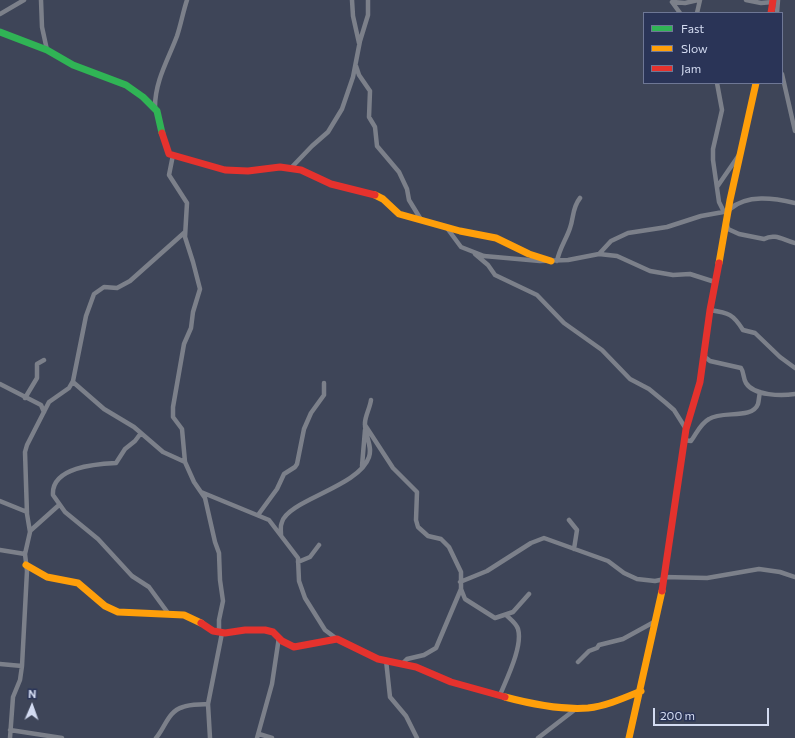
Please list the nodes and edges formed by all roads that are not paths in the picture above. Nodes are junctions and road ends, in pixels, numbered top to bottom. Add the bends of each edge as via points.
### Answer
1 (24, 0) edge
2 (41, 0) edge
3 (187, 0) edge
4 (352, 0) edge
5 (368, 0) edge
6 (699, 0) edge
7 (746, 0) edge
8 (672, 1) edge
9 (775, 1) edge
10 (679, 12) edge
11 (697, 12) edge
12 (771, 12) edge
13 (777, 12) edge
14 (0, 14) edge
15 (0, 32) edge
16 (359, 47) junction
17 (47, 50) junction
18 (356, 64) junction
19 (783, 78) edge
20 (717, 84) edge
21 (756, 84) edge
22 (155, 107) junction
23 (795, 131) edge
24 (742, 150) junction
25 (173, 155) junction
26 (291, 168) junction
27 (717, 187) junction
28 (580, 198) dead end
29 (795, 203) edge
30 (727, 211) junction
31 (420, 218) junction
32 (727, 225) junction
33 (446, 227) junction
34 (185, 232) junction
35 (795, 243) edge
36 (469, 250) junction
37 (599, 254) junction
38 (554, 261) junction
39 (716, 282) junction
40 (710, 310) junction
41 (706, 352) junction
42 (44, 360) dead end
43 (795, 368) edge
44 (72, 382) junction
45 (324, 383) dead end
46 (0, 384) edge
47 (760, 392) junction
48 (795, 394) edge
49 (25, 398) junction
50 (371, 400) dead end
51 (44, 412) junction
52 (365, 426) junction
53 (686, 429) junction
54 (141, 433) junction
55 (684, 440) junction
56 (185, 462) junction
57 (201, 492) junction
58 (0, 501) edge
59 (59, 505) junction
60 (27, 512) junction
61 (258, 515) junction
62 (569, 520) dead end
63 (30, 531) junction
64 (281, 535) junction
65 (319, 545) dead end
66 (574, 549) junction
67 (0, 550) edge
68 (25, 554) junction
69 (298, 562) junction
70 (26, 565) junction
71 (795, 577) edge
72 (665, 578) junction
73 (460, 582) junction
74 (461, 589) junction
75 (529, 594) dead end
76 (168, 613) junction
77 (506, 615) junction
78 (654, 622) junction
79 (221, 633) junction
80 (279, 637) junction
81 (337, 639) junction
82 (386, 660) junction
83 (578, 662) dead end
84 (403, 663) junction
85 (0, 664) edge
86 (22, 666) junction
87 (641, 690) junction
88 (500, 695) junction
89 (208, 704) junction
90 (578, 708) junction
91 (10, 730) junction
92 (258, 736) edge
93 (10, 738) edge
94 (62, 738) edge
95 (156, 738) edge
96 (210, 738) edge
97 (272, 738) edge
98 (417, 738) edge
99 (538, 738) edge
100 (629, 738) edge

1 - 14 street
2 - 17 street via 42,27
3 - 22 street via 163,69
4 - 16 street
5 - 16 street via 368,15
6 - 8 street via 686,3
6 - 11 street
7 - 9 street via 761,3
8 - 10 street
9 - 12 street
9 - 13 street
15 - 17 street
16 - 18 street
17 - 22 street via 73,65 126,85
18 - 26 street via 346,99 332,127
18 - 31 street via 359,75 370,91 369,117 375,128 377,146 399,172 409,200
19 - 23 street
20 - 27 street via 722,105 713,149
21 - 24 street
22 - 25 street via 166,148 169,154
24 - 27 street
24 - 30 street
25 - 26 street via 225,170
25 - 34 street via 169,175 187,203
26 - 31 street via 331,184 372,193 383,199 399,214
27 - 30 street via 719,202
28 - 38 street via 574,208 570,228
29 - 30 street via 750,199 734,205
30 - 32 street
30 - 37 street via 666,227 628,233 612,242
31 - 33 street
32 - 35 street via 728,229 739,234 764,239 776,236
32 - 39 street
33 - 36 street via 459,245
33 - 38 street via 496,238 529,254
34 - 44 street via 130,282 117,288 104,287 94,294 86,316
34 - 56 street via 200,289 191,328 184,344 173,407 173,417 182,428
36 - 38 street via 484,256 504,259
36 - 53 street via 488,265 495,275 538,295 564,323 602,350 630,379 649,389 674,410
37 - 38 street
37 - 39 street via 617,256 650,271 673,275 690,274
39 - 40 street
40 - 41 street
40 - 43 street via 730,314 743,330 755,333
41 - 47 street via 705,357 710,361 741,368 747,384
41 - 53 street
42 - 49 street via 37,364 37,378
44 - 51 street via 69,388 53,399
44 - 54 street via 104,409
45 - 61 street via 324,395 304,429 297,464 284,474 277,489
46 - 49 street
47 - 48 street via 777,395
47 - 55 street via 758,404 751,412 726,413 712,417 702,425 691,441
49 - 51 street via 41,405
50 - 52 street
51 - 60 street via 25,452
52 - 64 street via 362,468 328,492 294,508 282,521
52 - 73 street via 393,468 417,492 417,525 428,536 441,539 448,547 461,572
53 - 55 street
54 - 56 street via 163,452
54 - 59 street via 124,449 116,463 86,466 60,477 53,490
55 - 72 street
56 - 57 street
57 - 61 street
57 - 79 street via 219,553 223,601 219,620
58 - 60 street
59 - 63 street
59 - 76 street via 98,538 132,576 149,587
60 - 63 street
61 - 64 street via 269,520
62 - 66 street via 577,530
63 - 68 street
64 - 69 street via 295,552
65 - 69 street via 310,557
66 - 72 street via 608,561 637,579 655,581
66 - 73 street via 542,538 487,571
67 - 68 street
68 - 70 street
69 - 81 street via 299,581 304,598 325,630
70 - 76 street via 47,578 78,583 105,606 118,612
70 - 86 street
71 - 72 street via 759,569 707,578
72 - 78 street
73 - 74 street
74 - 77 street via 465,599 495,618
74 - 84 street via 436,648
75 - 77 street via 513,612
76 - 79 street via 191,618
77 - 88 street via 516,626 518,639 514,663
78 - 83 street via 623,639 599,645
78 - 87 street
79 - 80 street via 254,629 273,632
79 - 89 street
80 - 81 street via 288,645 297,647
80 - 92 street via 272,684
81 - 82 street via 374,658
82 - 84 street
82 - 98 street via 390,697 406,716
84 - 88 street via 451,682
85 - 86 street
86 - 91 street via 14,696
87 - 90 street via 609,704
87 - 100 street
88 - 90 street via 537,705
89 - 95 street via 178,708 170,715
89 - 96 street
90 - 99 street
91 - 93 street
91 - 94 street
92 - 97 street

